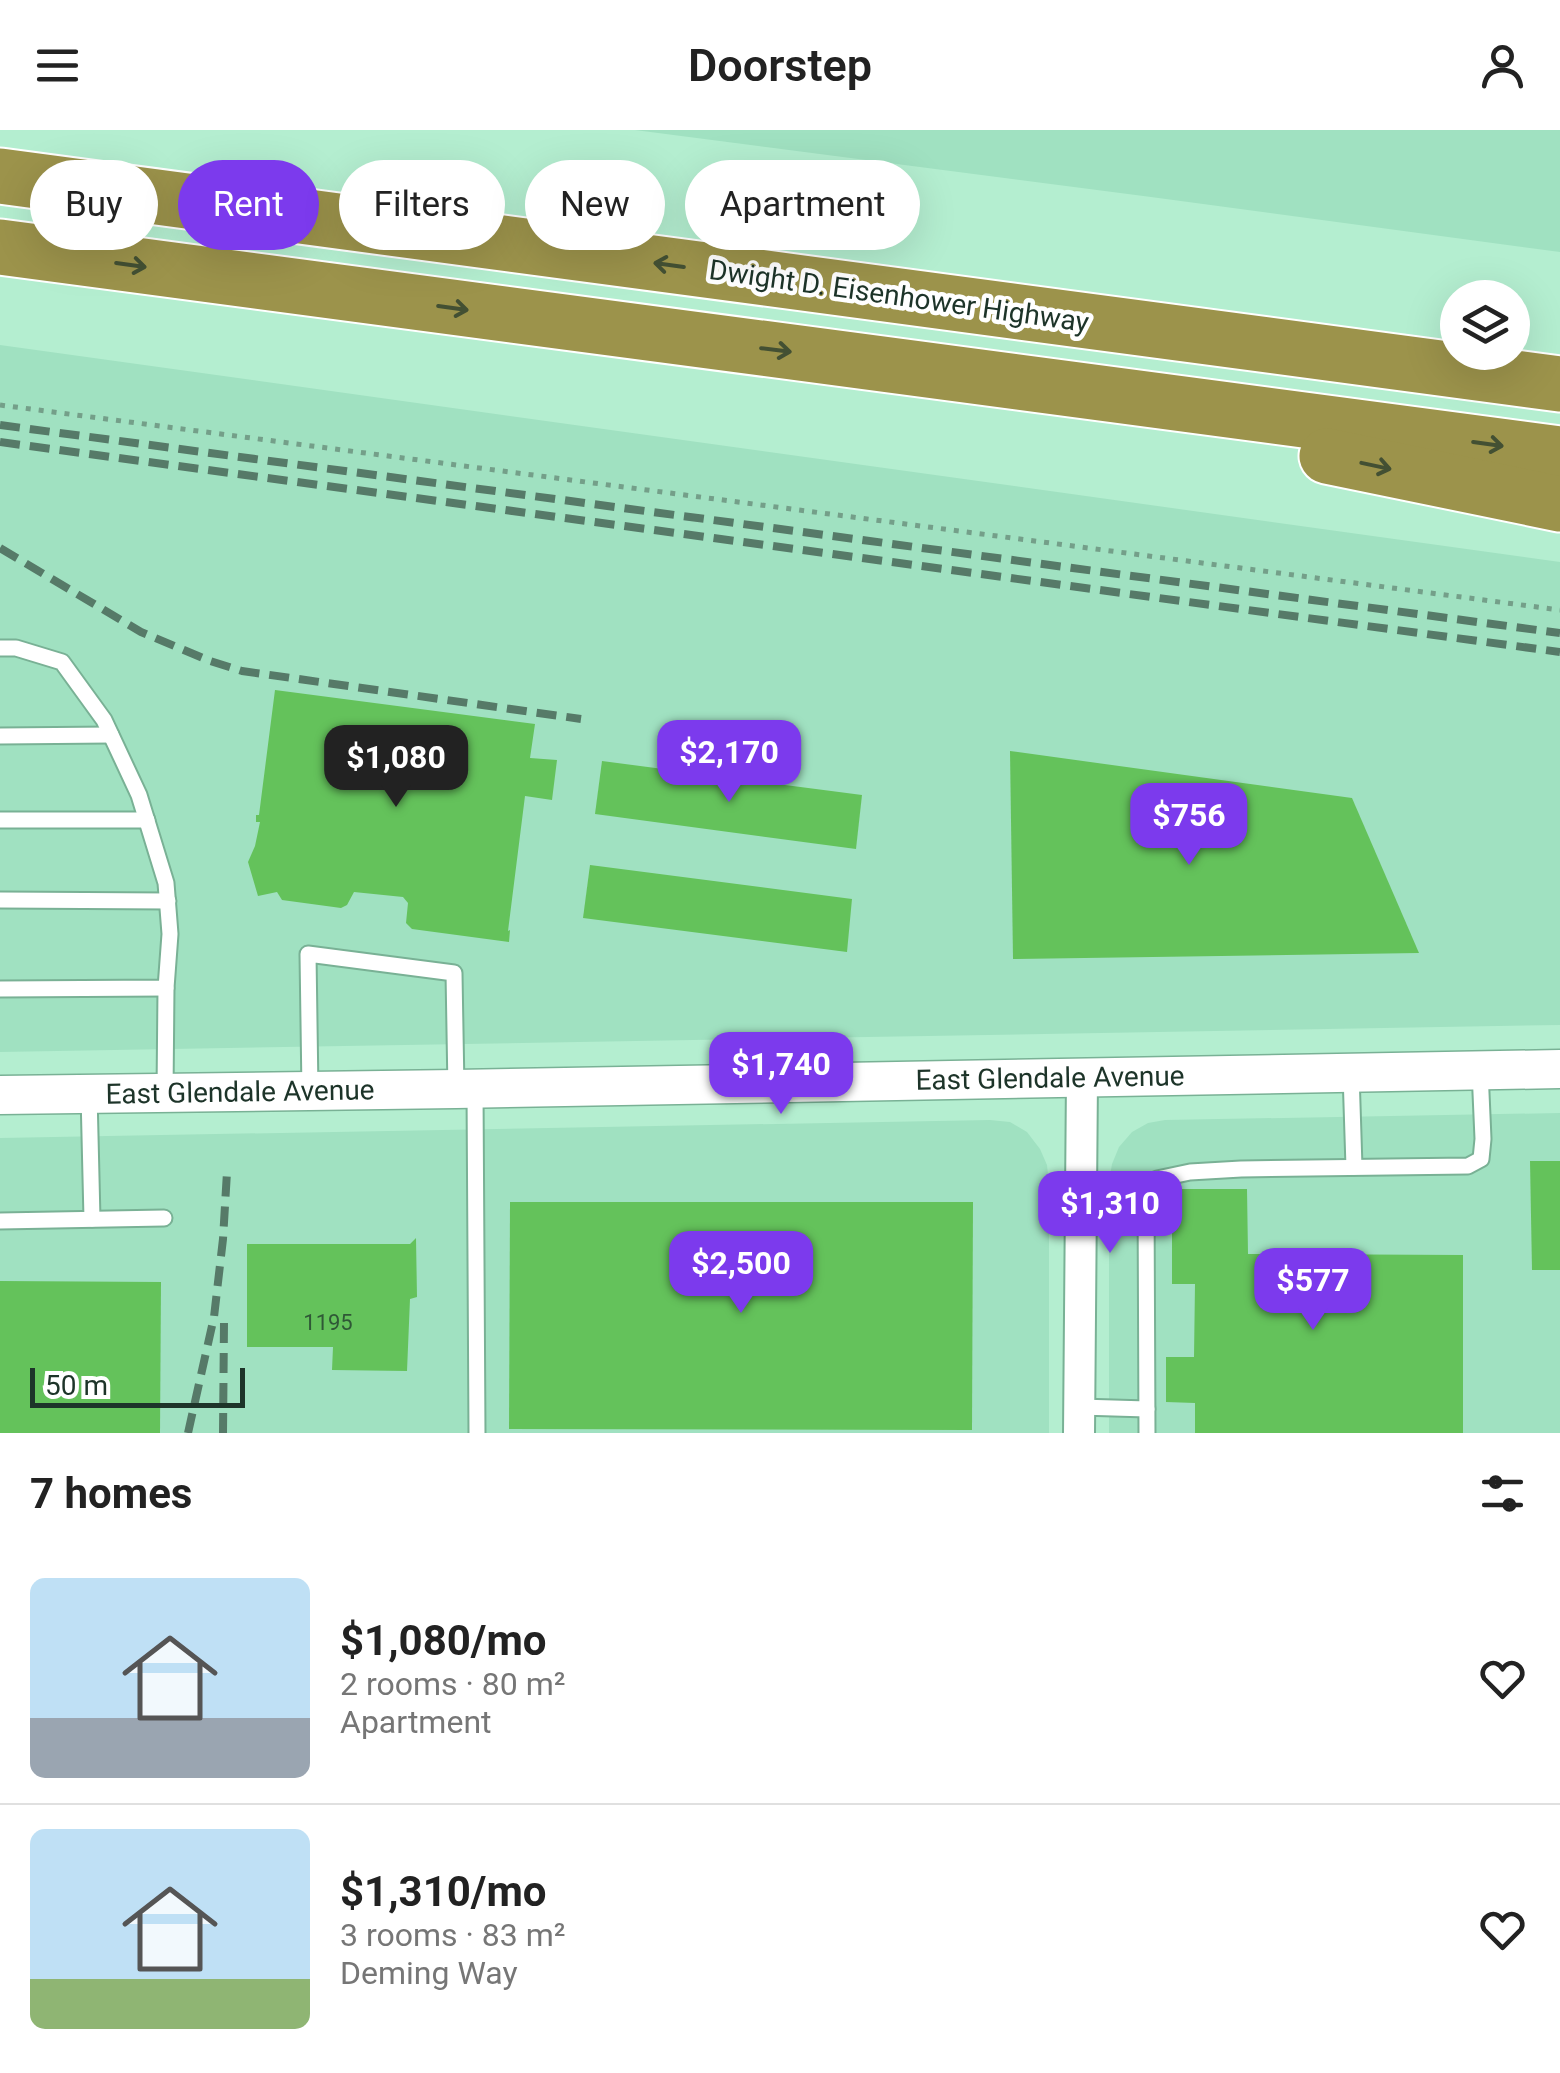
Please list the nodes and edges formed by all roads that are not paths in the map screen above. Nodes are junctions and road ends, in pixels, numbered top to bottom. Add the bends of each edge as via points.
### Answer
1 (0, 176) edge
2 (0, 248) edge
3 (1147, 328) junction
4 (1440, 336) edge
5 (1530, 348) edge
6 (1560, 352) edge
7 (1560, 384) edge
8 (1148, 399) junction
9 (1560, 454) edge
10 (1560, 504) edge
11 (0, 648) edge
12 (111, 735) junction
13 (0, 736) edge
14 (0, 820) edge
15 (147, 820) junction
16 (0, 900) edge
17 (168, 901) junction
18 (166, 988) junction
19 (0, 989) edge
20 (1560, 1069) edge
21 (1480, 1070) junction
22 (1350, 1073) junction
23 (1082, 1078) junction
24 (465, 1089) junction
25 (310, 1092) junction
26 (165, 1093) junction
27 (89, 1094) junction
28 (0, 1095) edge
29 (1354, 1167) junction
30 (164, 1218) dead end
31 (92, 1219) junction
32 (0, 1220) edge
33 (1147, 1409) junction
34 (1080, 1420) edge
35 (477, 1433) edge
36 (1147, 1433) edge

3 -> 1 highway, Dwight D. Eisenhower Highway
2 -> 8 highway
3 - 4 highway via 1354,325
3 - 7 highway, Dwight D. Eisenhower Highway
5 - 6 highway
8 -> 9 highway
8 -> 10 highway via 1297,450
11 - 12 lane via 62,662
12 - 13 lane
12 - 15 lane
14 - 15 lane
15 - 17 lane
16 - 17 lane
17 - 18 lane
18 - 19 lane
18 - 26 lane
20 - 21 street, East Glendale Avenue
21 - 22 street, East Glendale Avenue
21 - 29 lane via 1481,1159 1468,1166
22 - 23 street, East Glendale Avenue
22 - 29 lane
23 - 24 street, East Glendale Avenue
23 - 34 street
24 - 25 street, East Glendale Avenue
24 - 25 lane via 454,973 308,954
24 - 35 lane
25 - 26 street, East Glendale Avenue
26 - 27 street, East Glendale Avenue
27 - 28 street, East Glendale Avenue
27 - 31 lane
29 - 33 lane via 1190,1172 1158,1179 1146,1190
30 - 31 lane
31 - 32 lane
33 - 34 lane
33 - 36 lane

